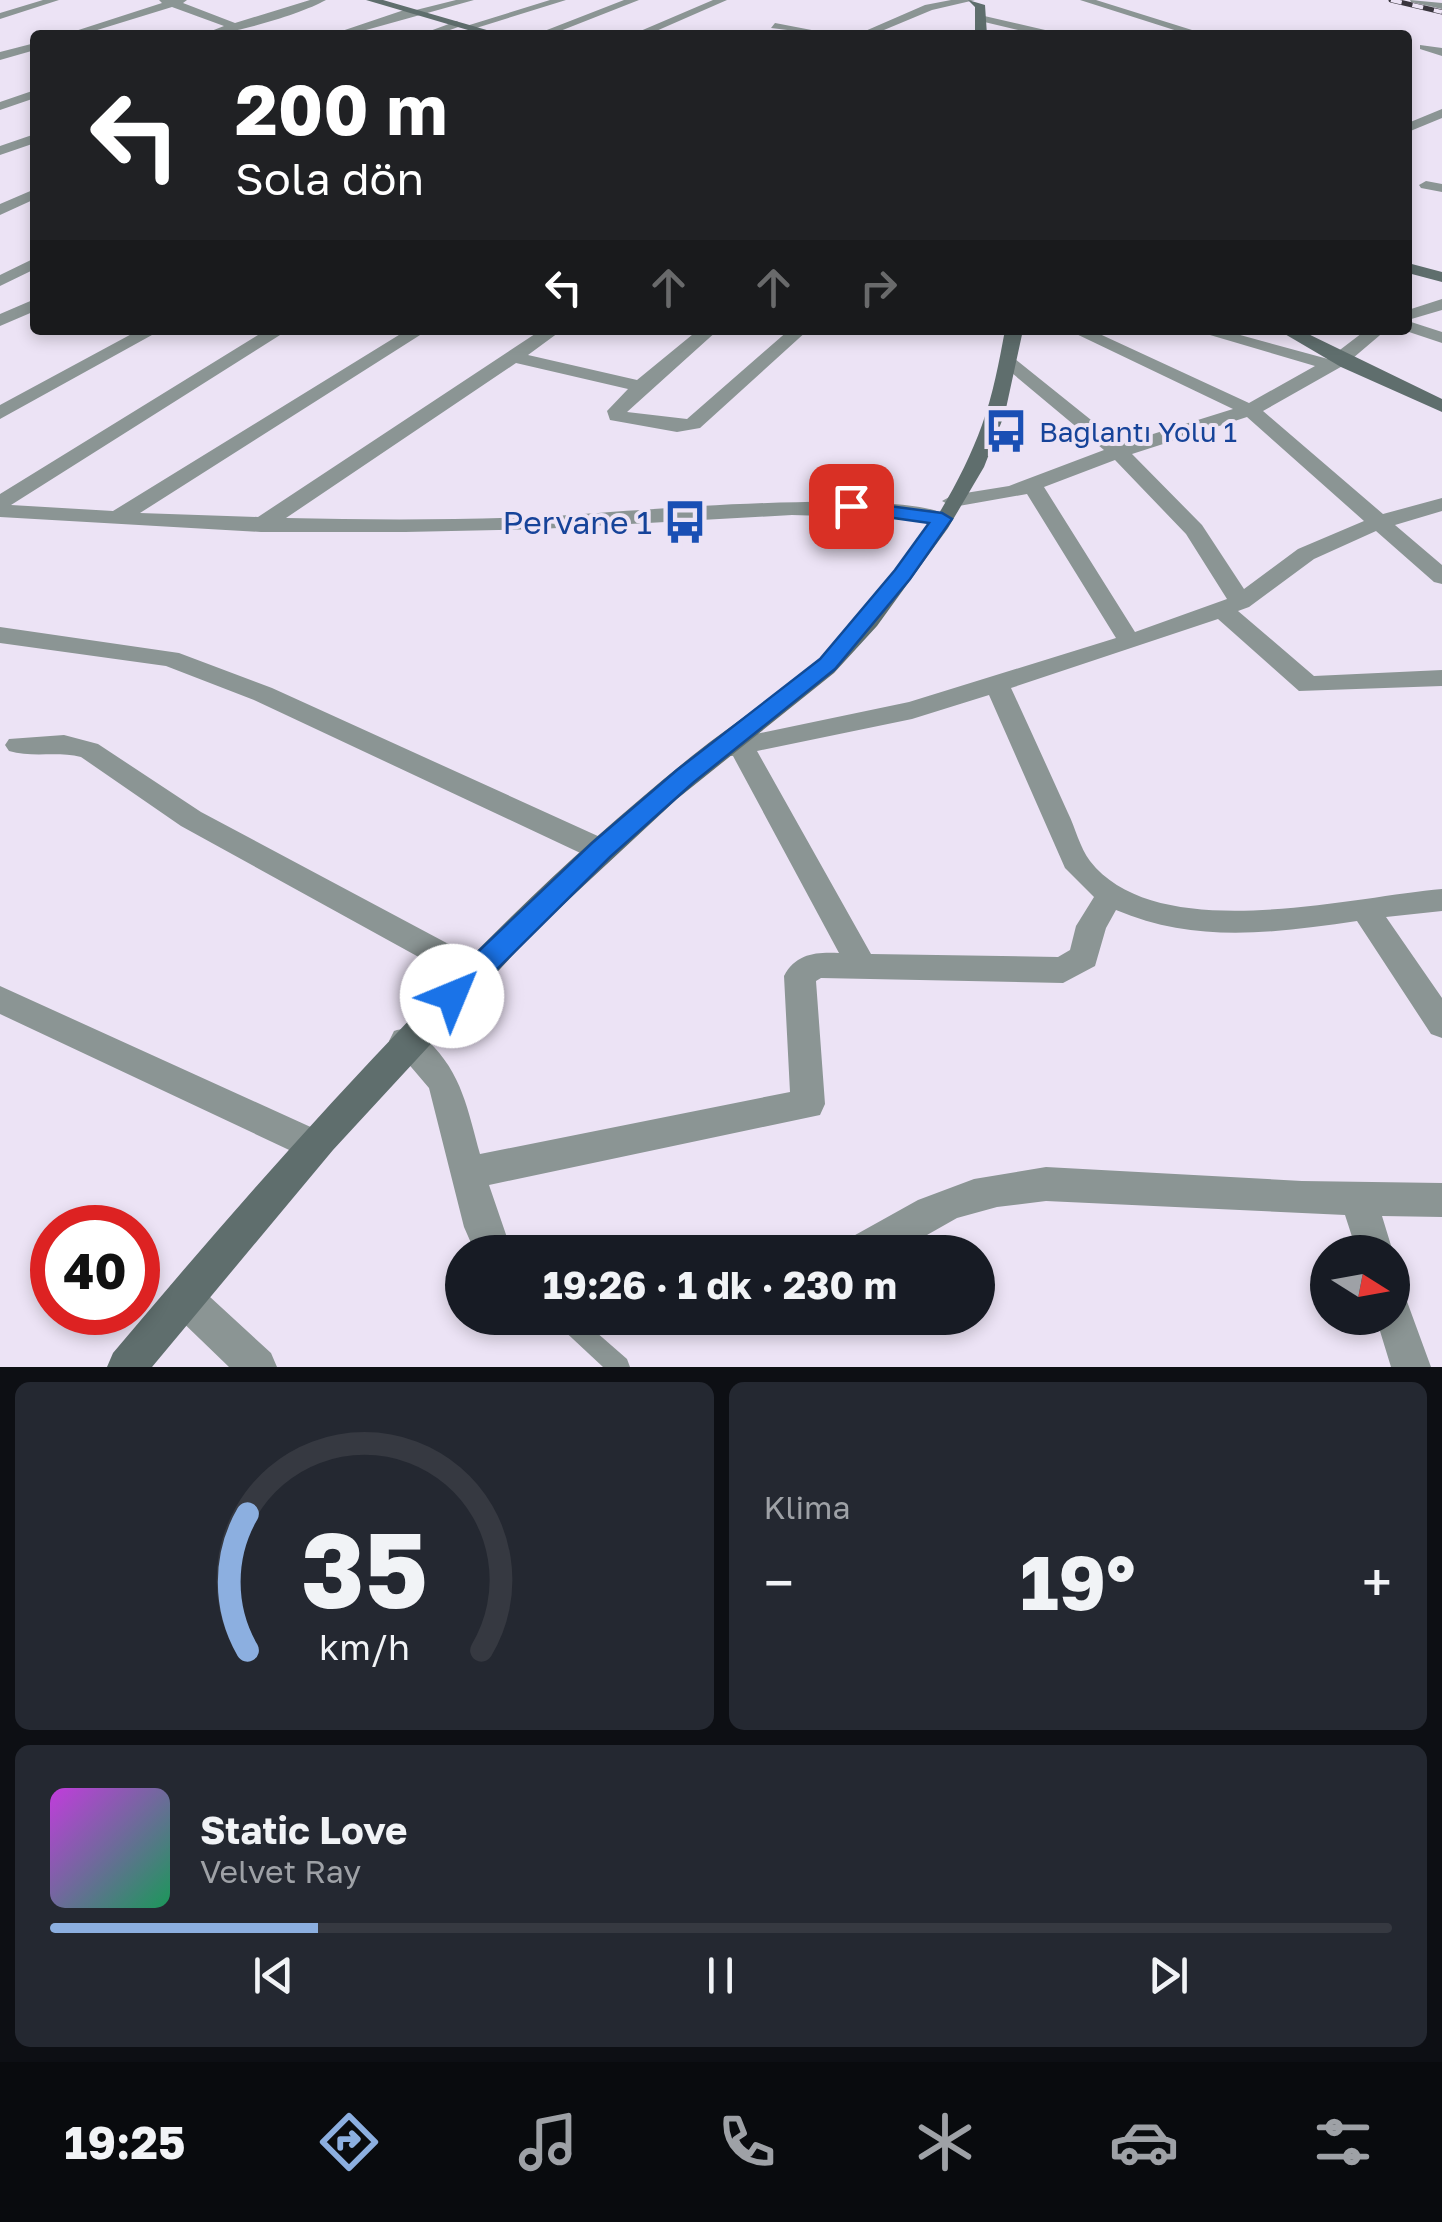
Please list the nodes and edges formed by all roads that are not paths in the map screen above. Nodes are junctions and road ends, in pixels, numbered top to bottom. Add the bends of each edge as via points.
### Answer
1 (54, 0) edge
2 (321, 0) edge
3 (371, 0) edge
4 (469, 0) edge
5 (562, 0) edge
6 (634, 0) edge
7 (722, 0) edge
8 (903, 0) edge
9 (1085, 0) edge
10 (1415, 0) edge
11 (172, 1) edge
12 (971, 1) edge
13 (1442, 6) edge
14 (929, 8) junction
15 (414, 12) junction
16 (0, 16) edge
17 (966, 17) junction
18 (980, 18) junction
19 (233, 26) junction
20 (463, 26) junction
21 (775, 26) dead end
22 (83, 30) edge
23 (222, 30) edge
24 (246, 30) edge
25 (353, 30) edge
26 (446, 30) edge
27 (479, 30) edge
28 (553, 30) edge
29 (649, 30) edge
30 (796, 30) edge
31 (883, 30) edge
32 (967, 30) edge
33 (981, 30) edge
34 (1032, 30) edge
35 (1185, 30) edge
36 (1424, 46) dead end
37 (30, 47) edge
38 (1442, 52) edge
39 (0, 56) edge
40 (30, 96) edge
41 (0, 106) edge
42 (1442, 113) edge
43 (1412, 126) edge
44 (1412, 129) edge
45 (1425, 134) dead end
46 (30, 140) edge
47 (0, 151) edge
48 (30, 195) edge
49 (0, 210) edge
50 (30, 265) edge
51 (1412, 269) edge
52 (1442, 277) edge
53 (1412, 279) edge
54 (0, 280) edge
55 (1442, 288) edge
56 (1442, 304) edge
57 (30, 306) edge
58 (1412, 315) edge
59 (0, 321) edge
60 (1412, 327) edge
61 (143, 335) edge
62 (270, 335) edge
63 (411, 335) edge
64 (545, 335) edge
65 (703, 335) edge
66 (793, 335) edge
67 (1013, 335) edge
68 (1087, 335) edge
69 (1223, 335) edge
70 (1294, 335) edge
71 (1371, 335) edge
72 (1442, 338) edge
73 (512, 357) junction
74 (1335, 362) junction
75 (1009, 363) junction
76 (641, 386) junction
77 (1442, 406) edge
78 (1250, 410) junction
79 (0, 413) edge
80 (1118, 452) junction
81 (1032, 486) junction
82 (1442, 504) edge
83 (0, 507) edge
84 (948, 510) junction
85 (115, 519) junction
86 (1377, 523) junction
87 (261, 525) junction
88 (1442, 577) edge
89 (1231, 605) junction
90 (0, 634) edge
91 (1130, 642) junction
92 (1442, 678) edge
93 (997, 684) junction
94 (18, 745) dead end
95 (729, 748) junction
96 (601, 850) junction
97 (1110, 896) junction
98 (1442, 900) edge
99 (1364, 908) junction
100 (862, 966) junction
101 (475, 973) junction
102 (0, 999) edge
103 (1442, 1024) edge
104 (405, 1041) junction
105 (314, 1145) junction
106 (470, 1172) junction
107 (1358, 1199) junction
108 (1442, 1200) edge
109 (486, 1235) edge
110 (891, 1235) edge
111 (1370, 1235) edge
112 (184, 1298) junction
113 (584, 1335) edge
114 (1400, 1335) edge
115 (127, 1367) edge
116 (257, 1367) edge
117 (619, 1367) edge
118 (1410, 1367) edge

1 - 16 street
2 - 19 street
3 - 15 street
4 - 15 street
5 - 20 street
6 - 28 street
7 - 29 street
8 - 14 street
9 - 35 street
10 - 13 street
11 - 19 street
11 - 22 street
12 - 14 street
12 - 17 street
12 - 18 street via 980,5
14 - 17 street
14 - 31 street
15 - 20 street
15 - 25 street
17 - 32 street
18 - 33 street
18 - 34 street
19 - 23 street
19 - 24 street
20 - 26 street
20 - 27 street
21 - 30 street
36 - 38 street
37 - 39 street
40 - 41 street
42 - 43 street
44 - 45 street
46 - 47 street
48 - 49 street
50 - 54 street
51 - 52 street
53 - 55 street
56 - 58 street
57 - 59 street
60 - 72 street
61 - 79 street
62 - 83 street
63 - 85 street
64 - 73 street
65 - 76 street
66 - 76 street via 693,424 617,416
67 - 75 street
68 - 78 street
69 - 74 street
70 - 74 street
71 - 74 street
73 - 76 street
73 - 87 street
74 - 77 street
74 - 78 street
75 - 80 street
75 - 84 street via 986,441
78 - 80 street
78 - 86 street
80 - 81 street
80 - 89 street via 1194,530
81 - 84 street
81 - 91 street
82 - 86 street
83 - 85 street
84 - 87 street via 824,506 524,524
84 - 95 street via 828,664
85 - 87 street
86 - 88 street
86 - 89 street via 1306,554
89 - 91 street
89 - 92 street via 1308,685
90 - 96 street via 170,659 262,694
91 - 93 street
93 - 95 street via 912,710
93 - 97 street via 1070,852 1085,876
94 - 101 street via 89,750 191,819
95 - 96 street
95 - 100 street
96 - 101 street
97 - 99 street via 1152,914 1222,922
97 - 100 street via 1091,926 1084,957 1063,970
98 - 99 street
99 - 103 street
100 - 106 street via 815,965 800,976 808,1104
101 - 104 street
102 - 105 street
104 - 105 street
104 - 106 street via 444,1084
105 - 112 street
106 - 109 street
107 - 108 street
107 - 110 street via 1046,1184 944,1204
107 - 111 street
112 - 115 street
112 - 116 street
113 - 117 lane
114 - 118 street

